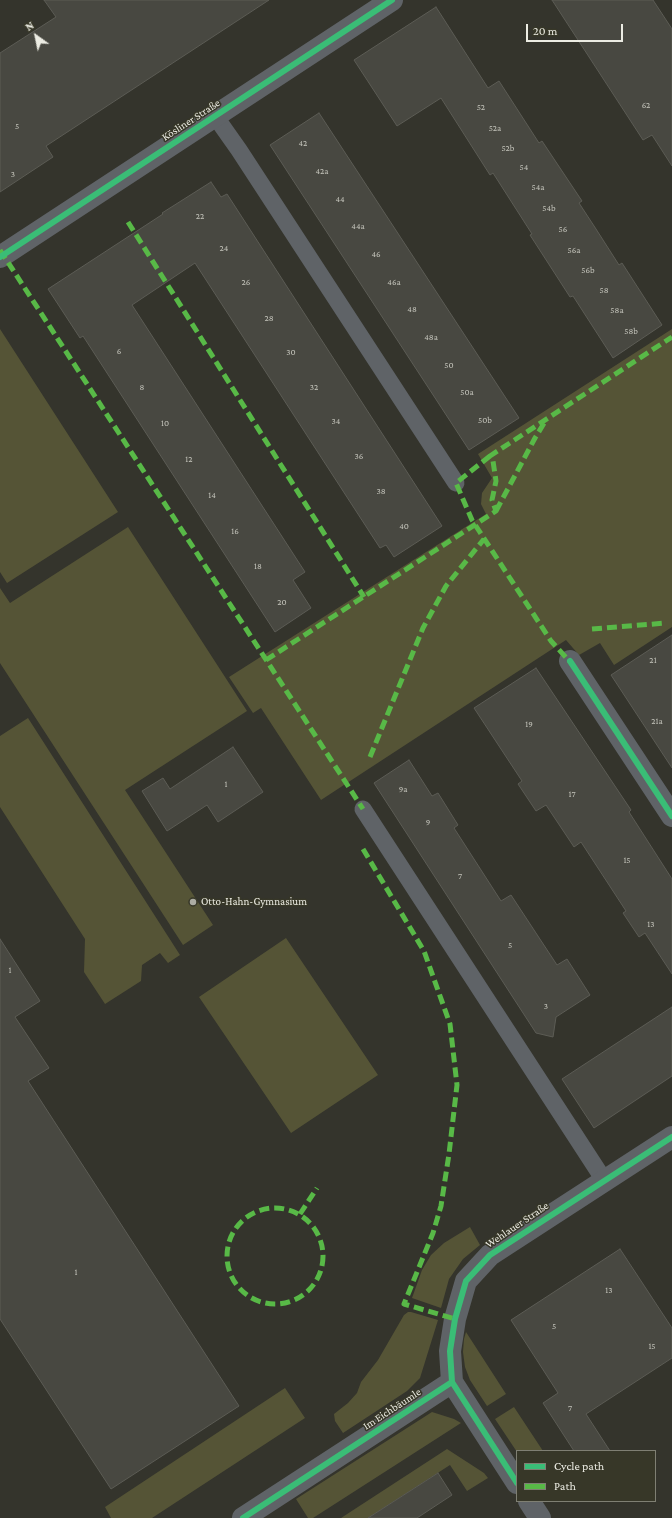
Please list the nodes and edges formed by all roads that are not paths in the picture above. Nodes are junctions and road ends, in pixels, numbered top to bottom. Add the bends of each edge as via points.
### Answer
1 (392, 0) edge
2 (215, 116) junction
3 (0, 257) edge
4 (456, 483) dead end
5 (570, 662) dead end
6 (363, 809) dead end
7 (672, 816) edge
8 (672, 1137) edge
9 (604, 1180) junction
10 (452, 1382) junction
11 (516, 1481) edge
12 (530, 1502) edge
13 (243, 1518) edge
14 (540, 1518) edge

1 - 2 street, Kösliner Straße
2 - 3 street, Kösliner Straße
2 - 4 lane
5 - 7 street
6 - 9 lane
8 - 9 street, Wehlauer Straße
9 - 10 street, Wehlauer Straße via 490,1254 466,1281 455,1319 450,1351
10 - 11 street
10 - 13 street, Im Eichbäumle
12 - 14 street

